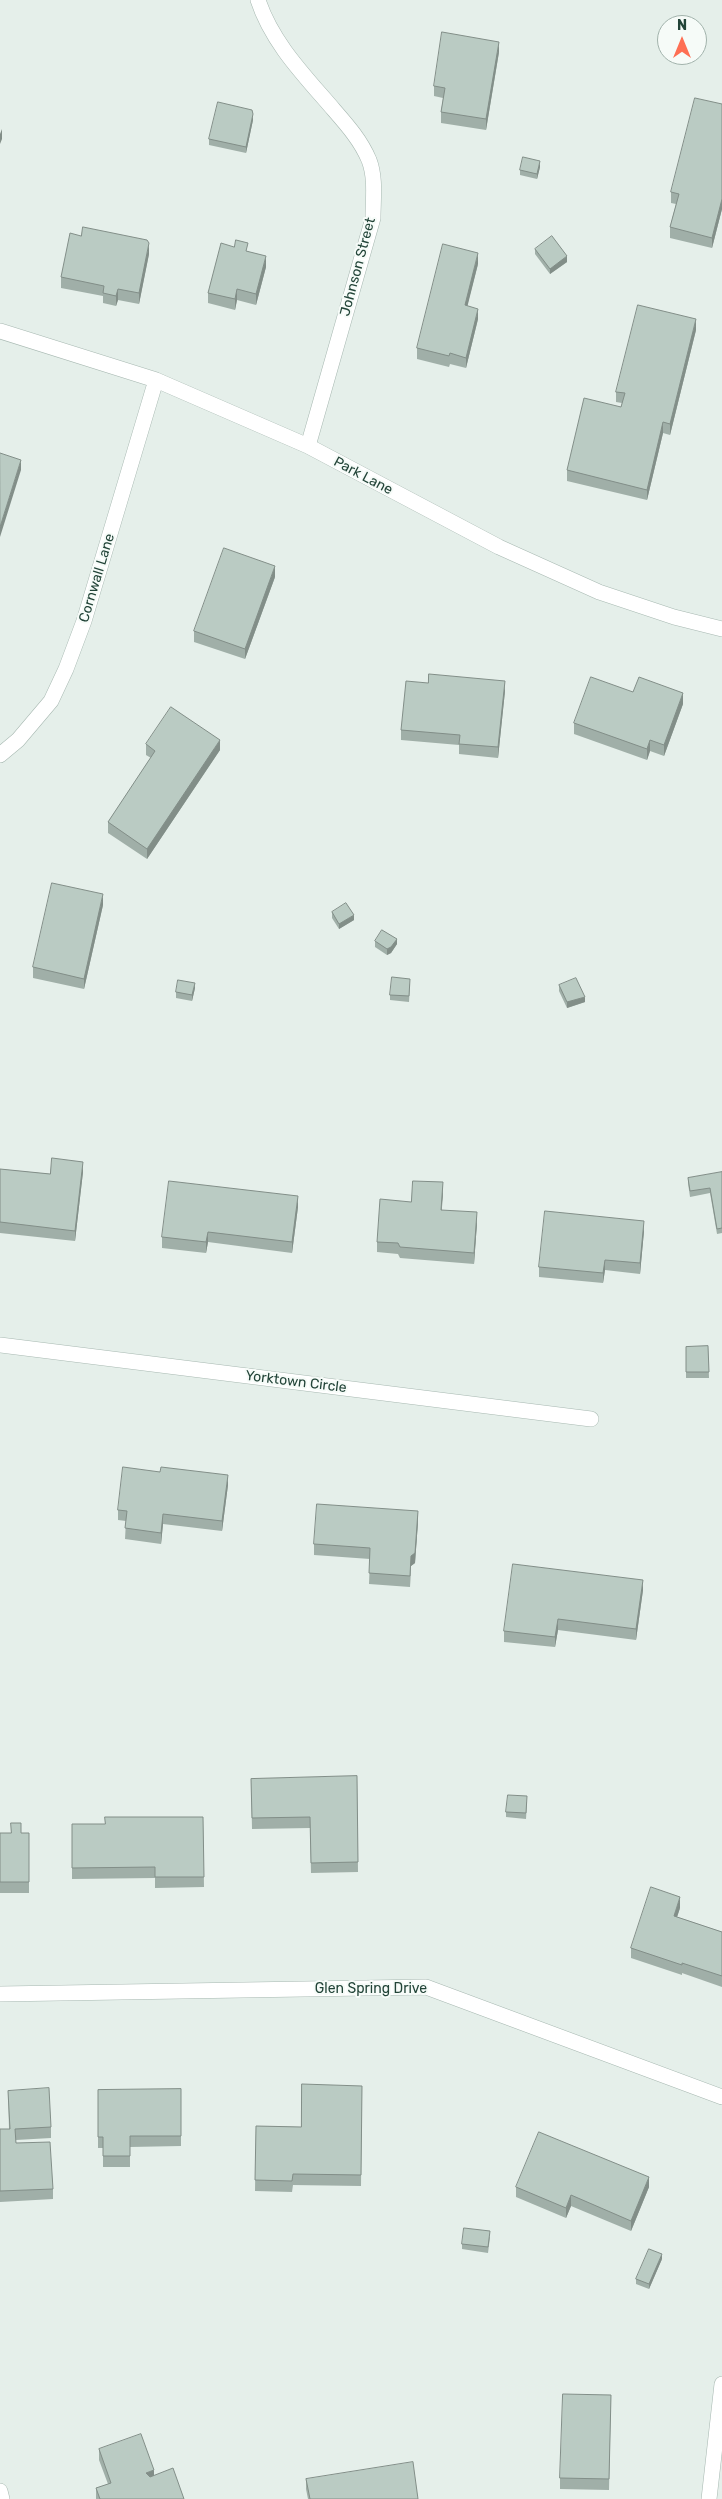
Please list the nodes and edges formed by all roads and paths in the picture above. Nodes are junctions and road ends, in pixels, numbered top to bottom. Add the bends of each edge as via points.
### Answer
1 (258, 0) edge
2 (0, 330) edge
3 (156, 380) junction
4 (308, 446) junction
5 (722, 629) edge
6 (0, 756) edge
7 (0, 1345) edge
8 (592, 1419) dead end
9 (0, 1994) edge
10 (722, 2097) edge
11 (722, 2384) edge
12 (0, 2490) edge
13 (2, 2499) edge
14 (709, 2499) edge

1 - 4 street, Johnson Street via 263,16 281,47 358,138 370,162 374,185 373,218
2 - 3 street, Park Lane
3 - 4 street, Park Lane
3 - 6 street, Cornwall Lane via 84,621 66,669 51,701
4 - 5 street, Park Lane via 499,547 599,592 674,618
7 - 8 street, Yorktown Circle
9 - 10 street, Glen Spring Drive via 426,1987
11 - 14 street
12 - 13 street

